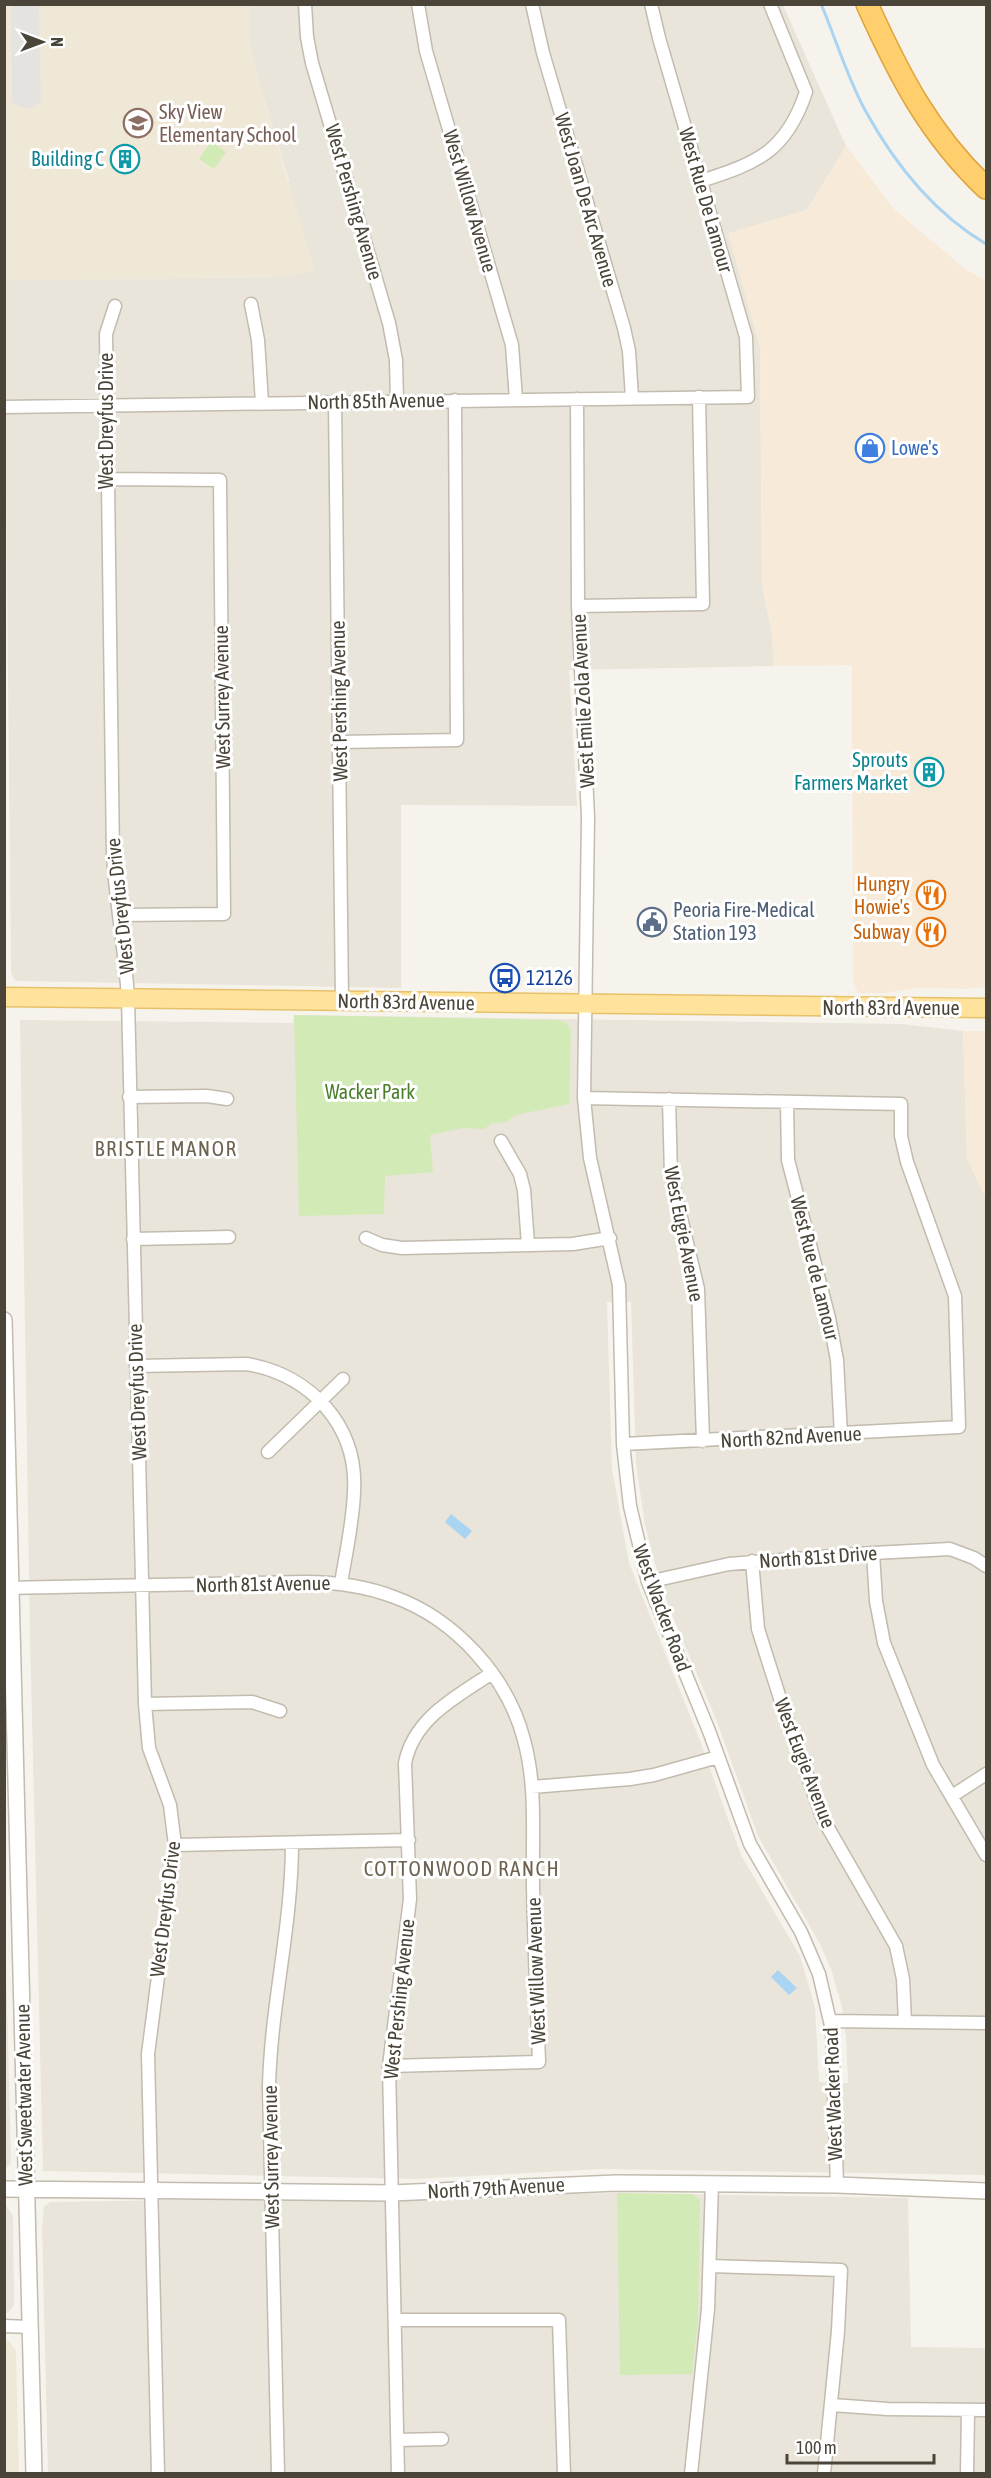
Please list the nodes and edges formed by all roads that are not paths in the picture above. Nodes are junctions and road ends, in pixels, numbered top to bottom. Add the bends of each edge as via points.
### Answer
1 (305, 4) edge
2 (418, 4) edge
3 (532, 4) edge
4 (651, 4) edge
5 (770, 4) edge
6 (867, 4) edge
7 (701, 181) junction
8 (987, 188) edge
9 (251, 304) dead end
10 (115, 306) dead end
11 (699, 396) junction
12 (748, 397) joint
13 (632, 398) junction
14 (516, 399) junction
15 (577, 399) junction
16 (456, 400) junction
17 (397, 401) junction
18 (335, 402) junction
19 (262, 403) junction
20 (106, 406) junction
21 (4, 407) edge
22 (107, 479) junction
23 (578, 606) junction
24 (339, 742) junction
25 (120, 915) junction
26 (4, 997) edge
27 (128, 998) junction
28 (342, 1001) junction
29 (585, 1004) junction
30 (987, 1008) edge
31 (129, 1096) junction
32 (584, 1098) junction
33 (227, 1099) dead end
34 (669, 1099) junction
35 (787, 1102) junction
36 (501, 1141) dead end
37 (230, 1237) dead end
38 (366, 1238) dead end
39 (610, 1238) junction
40 (133, 1239) junction
41 (528, 1245) junction
42 (4, 1320) edge
43 (136, 1366) junction
44 (343, 1378) dead end
45 (321, 1400) junction
46 (841, 1435) junction
47 (703, 1441) junction
48 (623, 1444) junction
49 (268, 1452) dead end
50 (873, 1553) junction
51 (752, 1561) junction
52 (987, 1566) edge
53 (648, 1582) junction
54 (341, 1583) junction
55 (142, 1586) junction
56 (8, 1588) edge
57 (492, 1673) junction
58 (145, 1704) junction
59 (280, 1711) dead end
60 (718, 1757) junction
61 (987, 1774) edge
62 (532, 1787) junction
63 (952, 1796) junction
64 (410, 1840) junction
65 (291, 1843) junction
66 (174, 1845) junction
67 (987, 1855) edge
68 (831, 2021) junction
69 (905, 2022) junction
70 (987, 2023) edge
71 (389, 2066) junction
72 (712, 2183) junction
73 (837, 2185) junction
74 (4, 2189) edge
75 (27, 2189) junction
76 (150, 2190) junction
77 (271, 2191) junction
78 (987, 2191) edge
79 (392, 2193) junction
80 (710, 2266) junction
81 (395, 2320) junction
82 (4, 2326) edge
83 (30, 2327) junction
84 (832, 2405) junction
85 (968, 2410) junction
86 (987, 2410) edge
87 (442, 2439) dead end
88 (398, 2440) junction
89 (34, 2474) edge
90 (158, 2474) edge
91 (278, 2474) edge
92 (398, 2474) edge
93 (564, 2474) edge
94 (691, 2474) edge
95 (824, 2474) edge
96 (967, 2474) edge

1 - 17 street, West Pershing Avenue via 312,63 391,331
2 - 14 street, West Willow Avenue via 426,51 512,345
3 - 13 street, West Joan De Arc Avenue via 624,328
4 - 7 street, West Rue De Lamour
5 - 7 street via 806,92 802,106 777,146 758,160
6 - 8 highway via 922,114
7 - 12 street, West Rue De Lamour via 746,337
9 - 19 street
10 - 20 street, West Dreyfus Drive via 106,334
11 - 12 street, North 85th Avenue
11 - 13 street, North 85th Avenue
11 - 23 street via 703,604
13 - 15 street, North 85th Avenue
14 - 15 street, North 85th Avenue
14 - 16 street, North 85th Avenue
15 - 23 street, West Emile Zola Avenue
16 - 17 street, North 85th Avenue
16 - 24 street via 457,740
17 - 18 street, North 85th Avenue
18 - 19 street, North 85th Avenue
18 - 24 street, West Pershing Avenue
19 - 20 street, North 85th Avenue
20 - 21 street, North 85th Avenue
20 - 22 street, West Dreyfus Drive
22 - 25 street, West Dreyfus Drive via 113,856
22 - 25 street, West Surrey Avenue via 220,480 224,914
23 - 29 street, West Emile Zola Avenue via 588,817
24 - 28 street, West Pershing Avenue
25 - 27 street, West Dreyfus Drive
26 - 27 main road, North 83rd Avenue
27 - 28 main road, North 83rd Avenue
27 - 31 street, West Dreyfus Drive
28 - 29 main road, North 83rd Avenue
29 - 30 main road, North 83rd Avenue
29 - 32 street, West Wacker Road
31 - 33 street
31 - 40 street, West Dreyfus Drive
32 - 34 street
32 - 39 street, West Wacker Road via 590,1158
34 - 35 street
34 - 47 street, West Eugie Avenue via 671,1176 698,1289
35 - 46 street, West Rue de Lamour via 788,1160 829,1318 837,1360
35 - 46 street, North 82nd Avenue via 901,1104 901,1136 907,1162 955,1296 958,1427
36 - 41 street via 520,1174
37 - 40 street
38 - 41 street via 402,1248
39 - 41 street
39 - 48 street, West Wacker Road via 621,1302
40 - 43 street, West Dreyfus Drive
42 - 56 street, West Sweetwater Avenue
43 - 45 street via 263,1367 293,1380
43 - 55 street, West Dreyfus Drive
44 - 45 street
45 - 49 street
45 - 54 street via 348,1440 354,1474 355,1491
46 - 47 street, North 82nd Avenue
47 - 48 street, North 82nd Avenue
48 - 53 street, West Wacker Road via 633,1524
50 - 51 street, North 81st Drive
50 - 52 street, North 81st Drive via 950,1549
50 - 63 street via 884,1643 933,1765
51 - 53 street, North 81st Drive
51 - 69 street, West Eugie Avenue via 758,1629 785,1714 823,1819 896,1946 903,1979
53 - 60 street, West Wacker Road
54 - 55 street, North 81st Avenue
54 - 57 street, North 81st Avenue via 396,1597 432,1616 464,1642
55 - 56 street, North 81st Avenue
55 - 58 street, West Dreyfus Drive
56 - 75 street, West Sweetwater Avenue
57 - 62 street, West Willow Avenue via 513,1708 525,1741
57 - 64 street, West Pershing Avenue via 440,1708 416,1733 408,1749 405,1763
58 - 59 street via 252,1702
58 - 66 street, West Dreyfus Drive via 149,1748 170,1805
60 - 62 street via 630,1779
60 - 68 street, West Wacker Road via 750,1844 814,1959
61 - 63 street
62 - 71 street, West Willow Avenue via 538,2062
63 - 67 street
64 - 65 street
64 - 71 street, West Pershing Avenue via 410,1909
65 - 66 street
65 - 77 street, West Surrey Avenue via 291,1890 270,2060
66 - 76 street, West Dreyfus Drive via 148,2054
68 - 69 street
68 - 73 street, West Wacker Road
69 - 70 street
71 - 79 street, West Pershing Avenue
72 - 73 street, North 79th Avenue
72 - 79 street, North 79th Avenue
72 - 80 street
73 - 78 street, North 79th Avenue
74 - 75 street, North 79th Avenue
75 - 76 street, North 79th Avenue
75 - 83 street, West Sweetwater Avenue
76 - 77 street, North 79th Avenue
76 - 90 street, West Dreyfus Drive
77 - 79 street, North 79th Avenue
77 - 91 street, West Surrey Avenue
79 - 81 street, West Pershing Avenue
80 - 84 street via 841,2270
80 - 94 street
81 - 88 street, West Pershing Avenue
81 - 93 street via 559,2320
82 - 83 street
83 - 89 street, West Sweetwater Avenue
84 - 85 street
84 - 95 street
85 - 86 street
85 - 96 street
87 - 88 street
88 - 92 street, West Pershing Avenue

